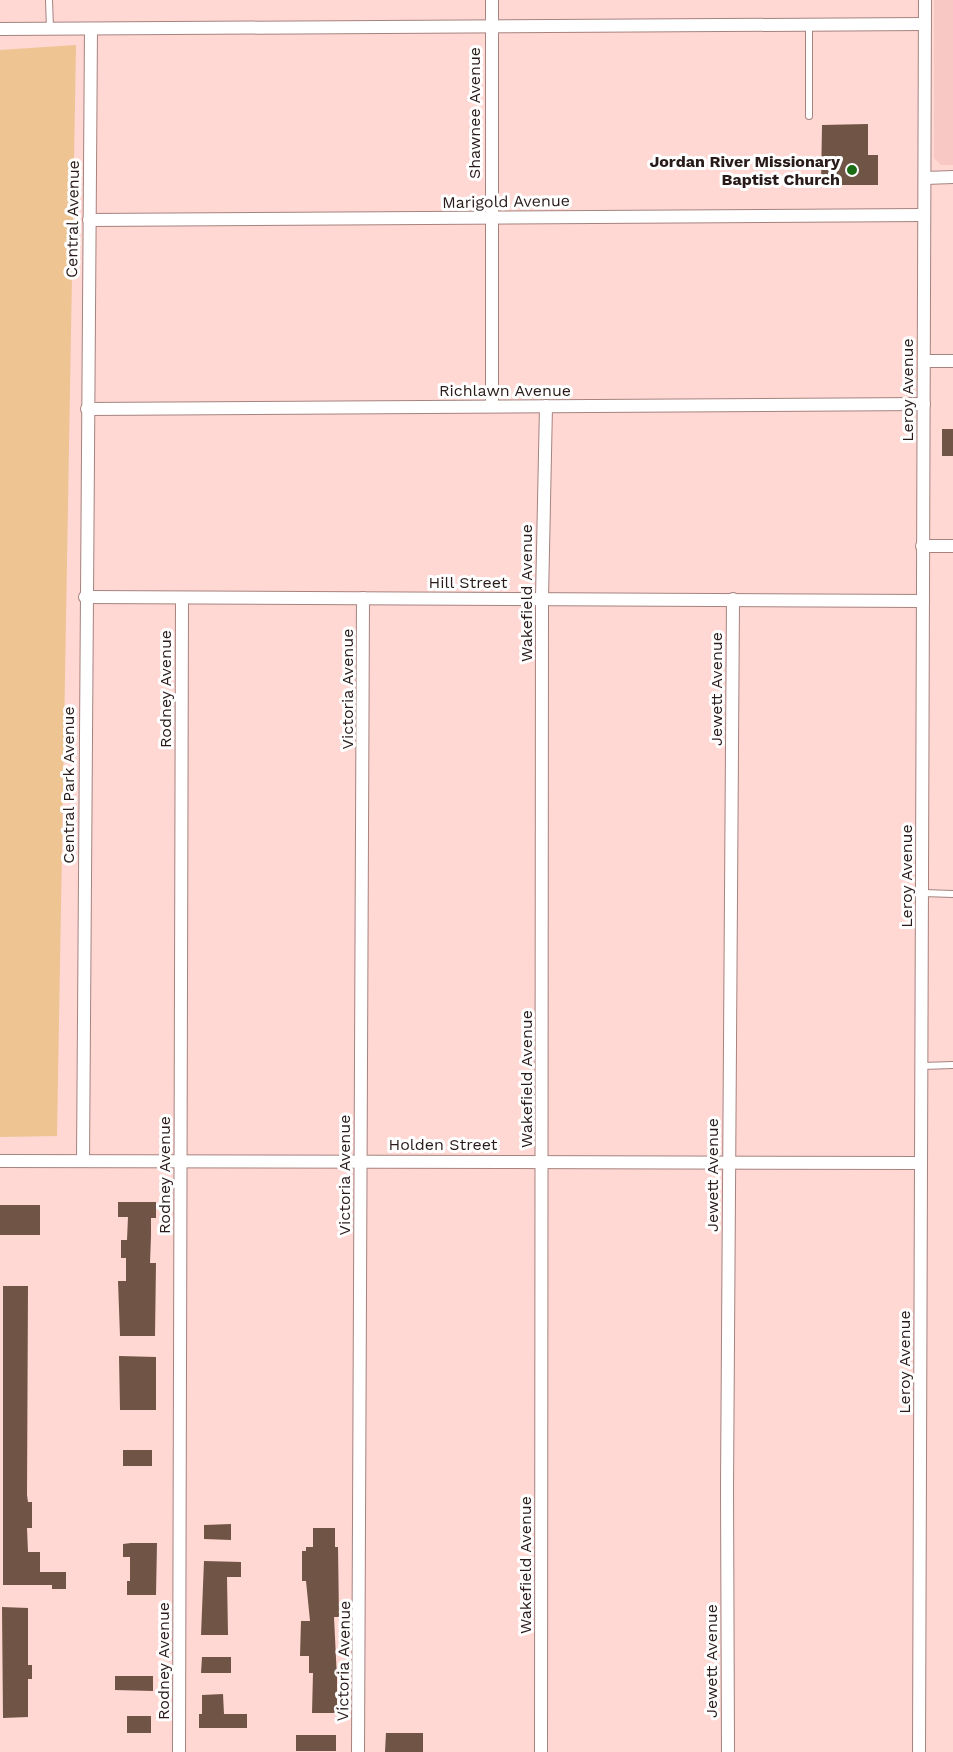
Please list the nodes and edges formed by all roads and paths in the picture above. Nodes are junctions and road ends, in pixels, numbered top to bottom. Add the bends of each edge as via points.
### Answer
1 (49, 0) edge
2 (492, 0) edge
3 (925, 0) edge
4 (925, 24) junction
5 (809, 26) junction
6 (491, 28) junction
7 (0, 29) edge
8 (50, 29) junction
9 (91, 29) junction
10 (809, 116) dead end
11 (953, 177) edge
12 (924, 178) junction
13 (924, 215) junction
14 (490, 218) junction
15 (89, 220) junction
16 (924, 361) junction
17 (953, 361) edge
18 (924, 404) junction
19 (492, 406) junction
20 (546, 406) junction
21 (87, 409) junction
22 (922, 546) junction
23 (953, 546) edge
24 (85, 597) junction
25 (182, 598) junction
26 (363, 598) junction
27 (542, 598) junction
28 (733, 599) junction
29 (922, 601) junction
30 (923, 893) junction
31 (953, 894) edge
32 (953, 1065) edge
33 (922, 1066) junction
34 (543, 1160) junction
35 (729, 1160) junction
36 (0, 1161) edge
37 (82, 1161) junction
38 (180, 1161) junction
39 (361, 1161) junction
40 (921, 1163) junction
41 (179, 1752) edge
42 (358, 1752) edge
43 (541, 1752) edge
44 (728, 1752) edge
45 (919, 1752) edge

1 - 8 lane
2 - 6 street, Shawnee Avenue
3 - 4 street, Leroy Avenue
4 - 5 street
4 - 12 street, Leroy Avenue
5 - 6 street
5 - 10 lane
6 - 9 street
6 - 14 street, Shawnee Avenue
7 - 8 street
8 - 9 street
9 - 15 street, Central Avenue
11 - 12 street
12 - 13 street, Leroy Avenue
13 - 14 street, Marigold Avenue
13 - 16 street, Leroy Avenue
14 - 15 street, Marigold Avenue
14 - 19 street, Shawnee Avenue
15 - 21 street, Central Avenue
16 - 17 street
16 - 18 street, Leroy Avenue
18 - 20 street, Richlawn Avenue
18 - 22 street, Leroy Avenue
19 - 20 street, Richlawn Avenue
19 - 21 street, Richlawn Avenue
20 - 27 street, Wakefield Avenue
21 - 24 street, Central Park Avenue
22 - 23 street
22 - 29 street, Leroy Avenue
24 - 25 street, Hill Street
24 - 37 street, Central Park Avenue
25 - 26 street, Hill Street
25 - 38 street, Rodney Avenue
26 - 27 street, Hill Street
26 - 39 street, Victoria Avenue
27 - 28 street, Hill Street
27 - 34 street, Wakefield Avenue
28 - 29 street, Hill Street
28 - 35 street, Jewett Avenue
29 - 30 street, Leroy Avenue
30 - 31 lane
30 - 33 street, Leroy Avenue
32 - 33 lane
33 - 40 street, Leroy Avenue
34 - 35 street, Holden Street
34 - 39 street, Holden Street
34 - 43 street, Wakefield Avenue
35 - 40 street, Holden Street
35 - 44 street, Jewett Avenue
36 - 37 street, Holden Street
37 - 38 street, Holden Street
38 - 39 street, Holden Street
38 - 41 street, Rodney Avenue
39 - 42 street, Victoria Avenue
40 - 45 street, Leroy Avenue

